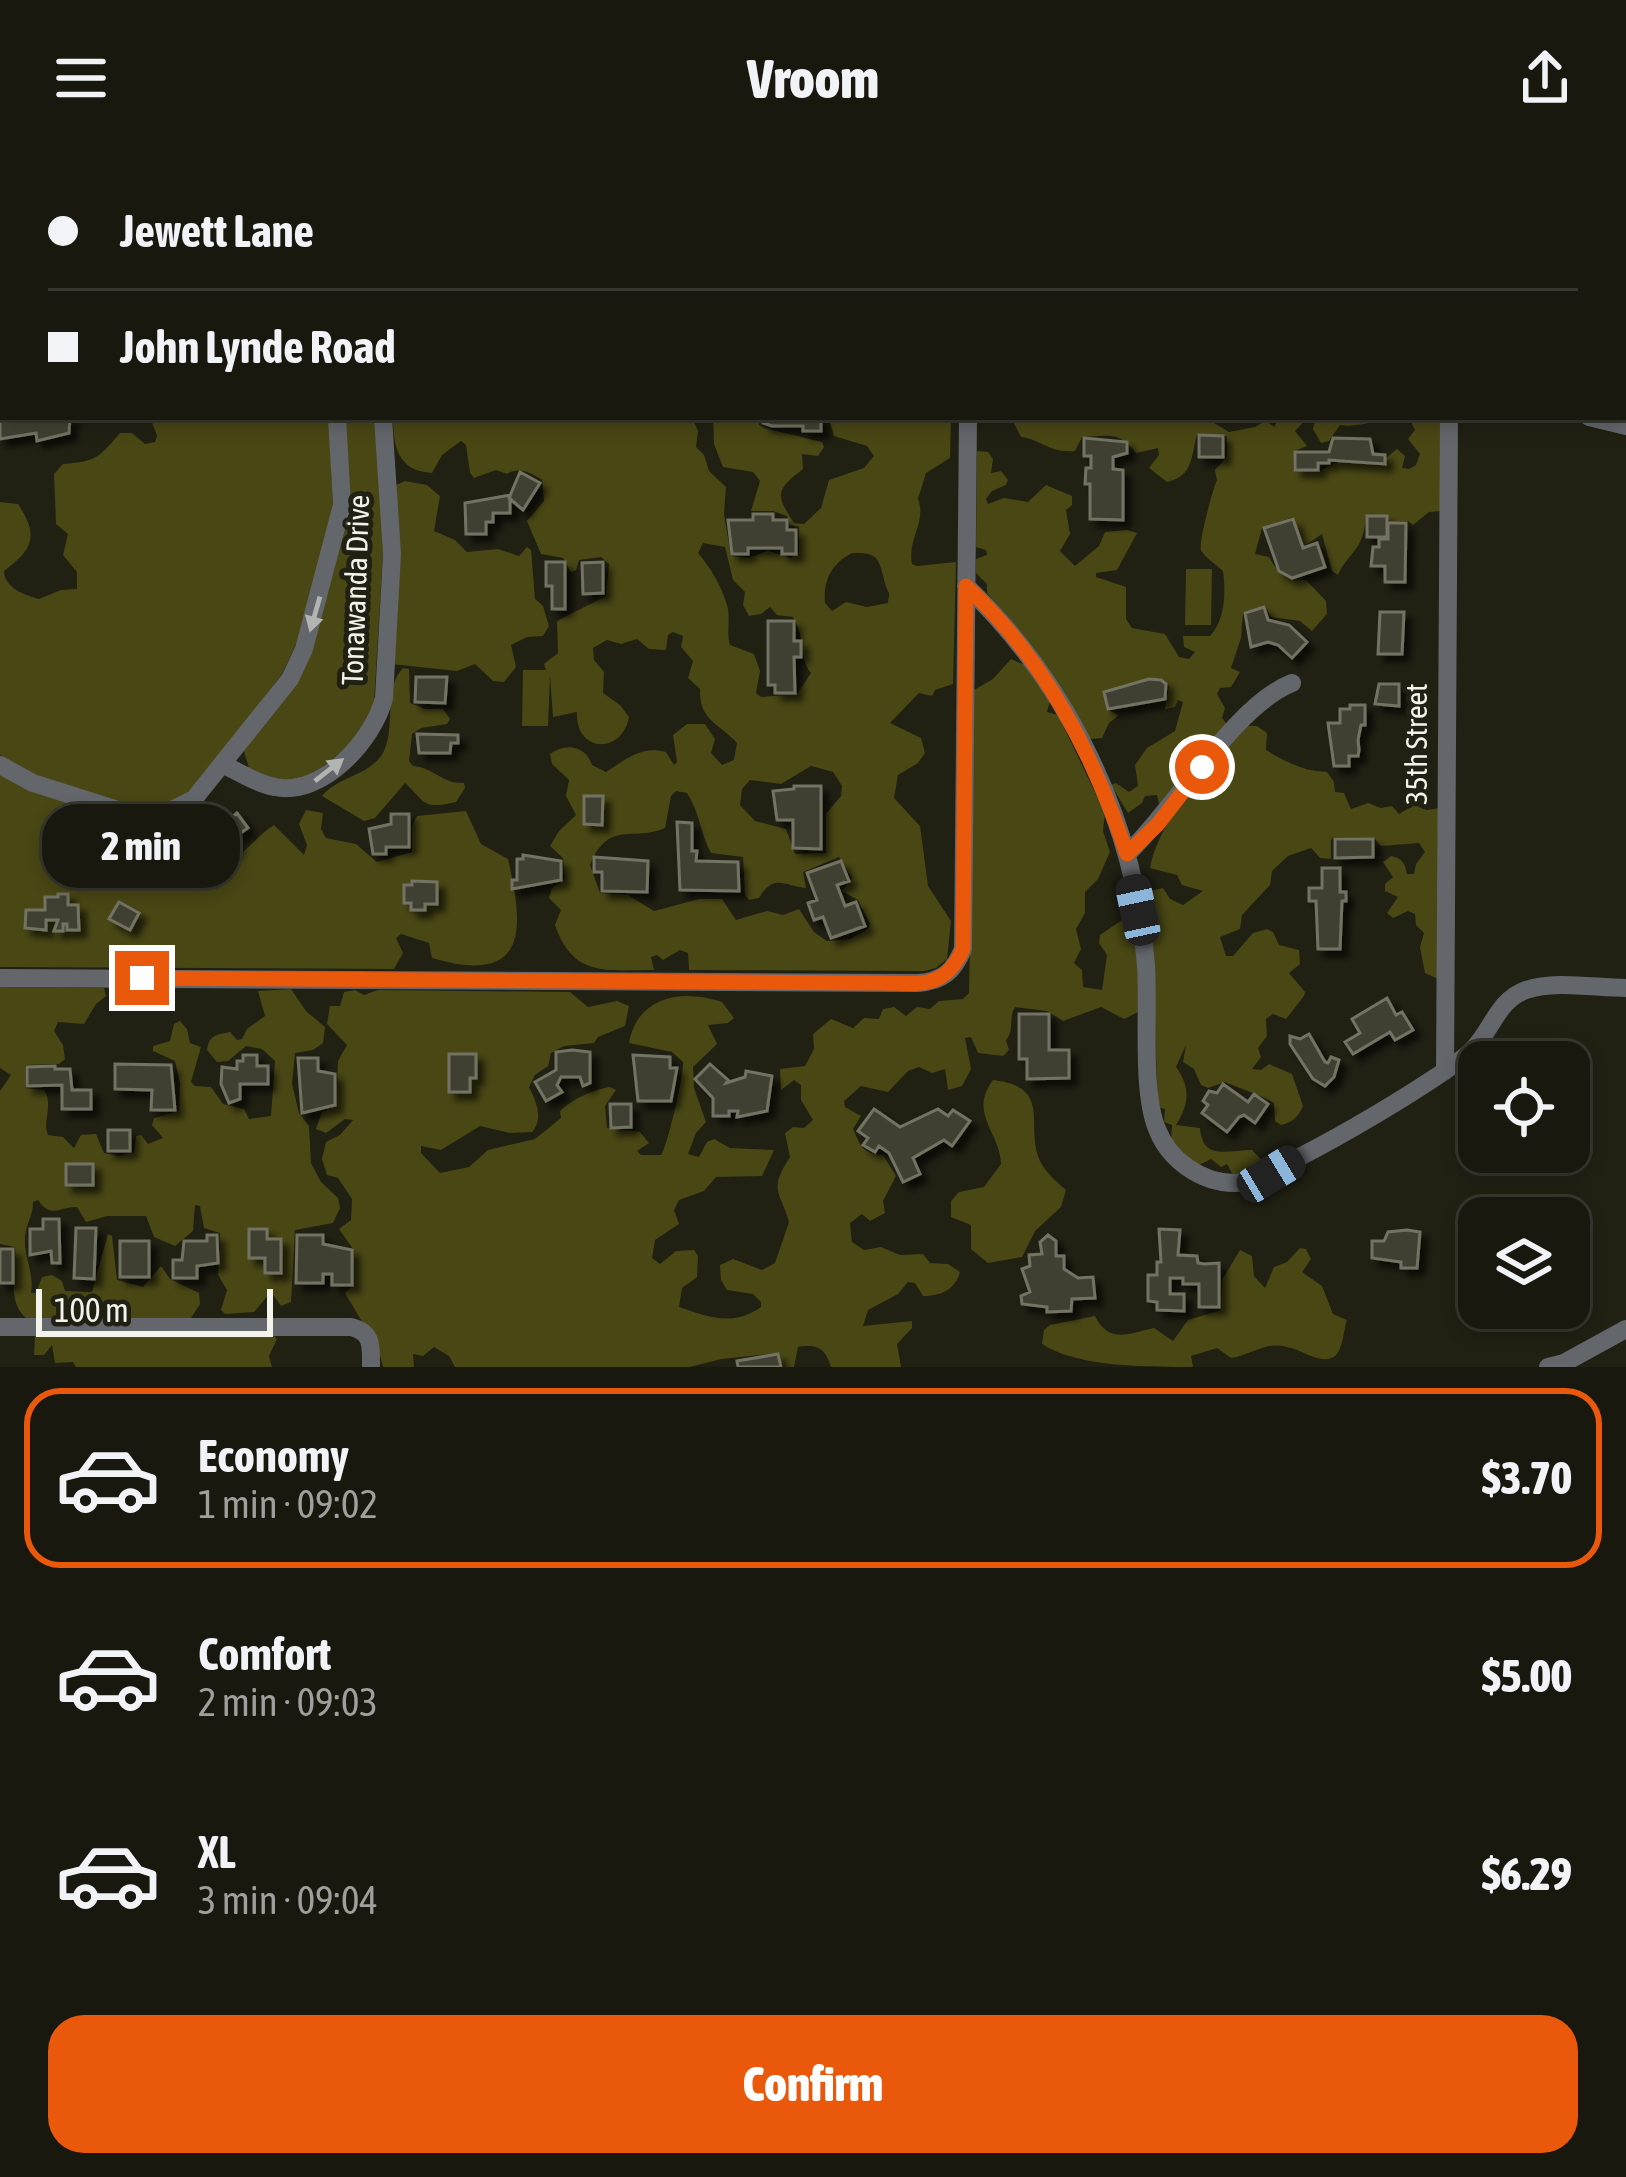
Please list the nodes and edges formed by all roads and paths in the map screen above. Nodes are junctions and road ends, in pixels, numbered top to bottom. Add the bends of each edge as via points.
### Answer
1 (338, 420) edge
2 (383, 420) edge
3 (968, 420) edge
4 (1449, 420) edge
5 (966, 586) junction
6 (1292, 683) dead end
7 (222, 764) junction
8 (0, 765) edge
9 (1127, 854) junction
10 (0, 977) edge
11 (1626, 988) edge
12 (1444, 1071) junction
13 (0, 1327) edge
14 (1626, 1329) edge
15 (371, 1367) edge
16 (1548, 1367) edge

1 -> 7 street, Tonawanda Drive via 342,506 315,619 290,679
7 -> 2 street, Tonawanda Drive via 273,787 297,788 319,780 379,719 392,554
3 - 5 street
4 - 12 street, 35th Street
5 - 9 street via 1011,635 1075,729
5 - 10 street via 963,949 941,979
6 - 9 street via 1232,732
7 - 8 street, Tonawanda Drive via 194,800 148,817 33,783
9 - 12 street via 1145,962 1151,1111 1161,1139 1188,1169 1216,1180 1255,1180
11 - 12 street via 1524,991
13 - 15 street via 351,1327 370,1338
14 - 16 street

